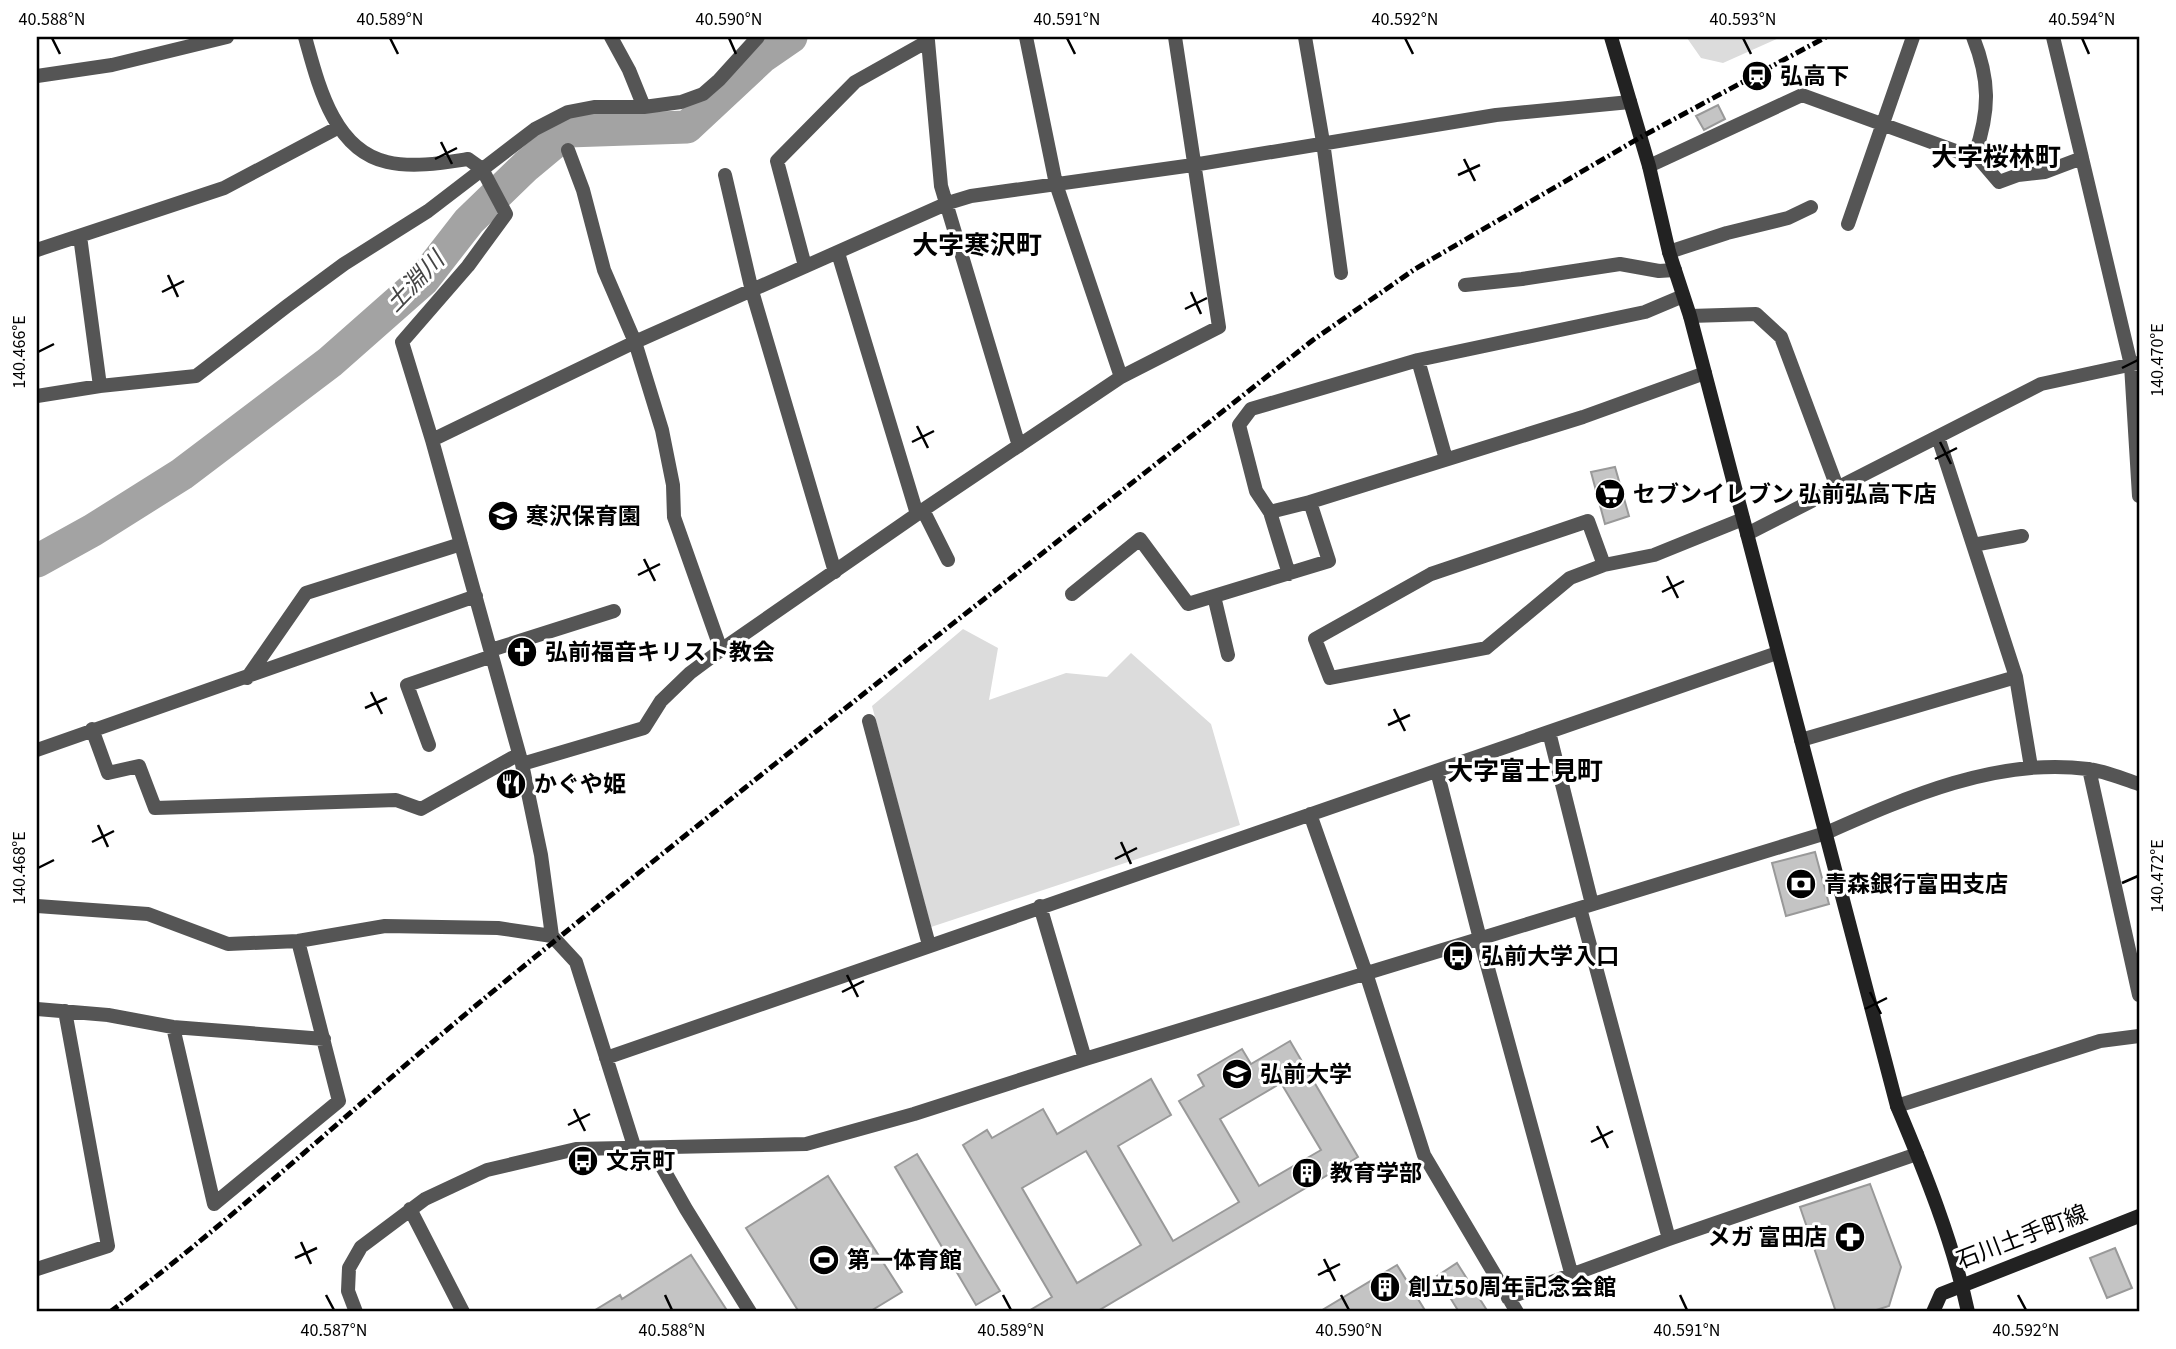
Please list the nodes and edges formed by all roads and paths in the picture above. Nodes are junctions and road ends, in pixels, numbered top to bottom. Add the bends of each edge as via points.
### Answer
1 (227, 37) edge
2 (306, 37) edge
3 (611, 37) edge
4 (758, 37) edge
5 (1026, 37) edge
6 (1175, 37) edge
7 (1305, 37) edge
8 (1611, 37) edge
9 (1913, 37) edge
10 (1973, 37) edge
11 (2053, 37) edge
12 (37, 76) edge
13 (1630, 102) junction
14 (644, 107) junction
15 (1884, 125) junction
16 (339, 127) junction
17 (1323, 142) junction
18 (568, 150) dead end
19 (1975, 153) junction
20 (2082, 158) junction
21 (1193, 165) junction
22 (1649, 166) junction
23 (725, 175) dead end
24 (485, 176) junction
25 (1056, 184) junction
26 (948, 203) junction
27 (1811, 207) dead end
28 (1848, 224) dead end
29 (80, 236) junction
30 (37, 250) edge
31 (1669, 252) junction
32 (838, 253) junction
33 (805, 267) junction
34 (1675, 270) junction
35 (1342, 273) dead end
36 (1465, 285) dead end
37 (752, 291) junction
38 (1683, 296) junction
39 (1690, 316) junction
40 (635, 342) junction
41 (1418, 360) junction
42 (2135, 364) edge
43 (1705, 373) junction
44 (1121, 377) junction
45 (100, 386) junction
46 (37, 396) edge
47 (1938, 437) junction
48 (432, 440) junction
49 (1019, 446) junction
50 (1446, 459) junction
51 (1838, 486) junction
52 (2139, 496) edge
53 (1310, 502) junction
54 (920, 512) junction
55 (1270, 512) junction
56 (1743, 519) junction
57 (1747, 534) junction
58 (2022, 536) dead end
59 (461, 544) junction
60 (1973, 545) junction
61 (948, 561) dead end
62 (1604, 565) junction
63 (835, 572) junction
64 (1289, 574) junction
65 (1072, 593) dead end
66 (476, 596) junction
67 (1214, 596) junction
68 (614, 611) dead end
69 (721, 650) junction
70 (492, 653) junction
71 (1777, 653) junction
72 (1228, 655) dead end
73 (2015, 677) junction
74 (247, 678) junction
75 (869, 721) dead end
76 (92, 729) junction
77 (1549, 732) junction
78 (1801, 740) junction
79 (429, 745) dead end
80 (37, 750) edge
81 (521, 759) junction
82 (2031, 767) junction
83 (2089, 769) junction
84 (1437, 771) junction
85 (2139, 783) edge
86 (1310, 814) junction
87 (1826, 833) junction
88 (37, 906) edge
89 (1040, 906) junction
90 (1586, 906) junction
91 (552, 936) junction
92 (1480, 939) junction
93 (298, 941) junction
94 (929, 945) junction
95 (1366, 973) junction
96 (2139, 995) edge
97 (37, 1009) edge
98 (65, 1011) junction
99 (173, 1027) junction
100 (2139, 1036) edge
101 (324, 1039) junction
102 (606, 1058) junction
103 (1085, 1059) junction
104 (1897, 1106) junction
105 (634, 1146) junction
106 (652, 1149) junction
107 (1917, 1154) junction
108 (410, 1209) junction
109 (2139, 1216) edge
110 (1669, 1239) junction
111 (37, 1269) edge
112 (1572, 1276) junction
113 (1962, 1284) junction
114 (1508, 1298) junction
115 (356, 1312) edge
116 (463, 1312) edge
117 (750, 1312) edge
118 (1517, 1312) edge
119 (1933, 1312) edge
120 (1968, 1312) edge
121 (1978, 1312) edge

1 - 12 street via 112,65
2 - 16 street via 318,83
3 - 14 street
4 - 14 street via 703,94
5 - 25 street
6 - 21 street
7 - 17 street
8 - 13 street
9 - 15 street
10 - 19 street via 1988,95
11 - 20 street
13 - 17 street via 1496,115
13 - 22 street
14 - 24 street via 568,112 535,129
15 - 19 street via 1964,154
15 - 22 street via 1802,95
15 - 28 street
16 - 24 street via 356,148 386,162 430,165 468,159
16 - 29 street via 223,188
17 - 21 street
17 - 35 street
18 - 40 street via 604,270
19 - 20 street via 1999,182
20 - 42 street
21 - 25 street
21 - 44 street via 1219,327
22 - 31 street
23 - 37 street
24 - 45 street via 344,264 196,376
24 - 48 street via 506,214 468,267 402,342
25 - 26 street
25 - 44 street
26 - 32 street
26 - 33 street via 941,186 928,41 855,82 777,161
26 - 49 street
27 - 31 street via 1788,218
29 - 30 street
29 - 45 street
31 - 34 street
32 - 33 street
32 - 54 street
33 - 37 street
34 - 36 street via 1620,264
34 - 38 street
37 - 40 street
37 - 63 street
38 - 39 street
38 - 41 street via 1645,313
39 - 43 street
39 - 51 street via 1756,314 1781,337
40 - 48 street
40 - 69 street via 662,430 674,517
41 - 50 street
41 - 55 street via 1251,409 1239,425 1256,491
42 - 47 street via 2041,384
42 - 52 street
43 - 50 street
43 - 56 street
44 - 49 street
45 - 46 street
47 - 51 street
47 - 60 street
48 - 59 street
49 - 54 street
50 - 53 street
51 - 57 street
53 - 55 street
53 - 64 street via 1329,561
54 - 61 street
54 - 63 street
55 - 64 street
56 - 57 street
56 - 62 street via 1654,555
57 - 71 street
58 - 60 street
59 - 66 street
59 - 74 street via 306,593
60 - 73 street
62 - 62 street via 1588,521 1431,574 1315,639 1330,678 1486,648 1570,578
63 - 69 street
64 - 67 street
65 - 67 street via 1140,539 1188,604
66 - 70 street
66 - 74 street
67 - 72 street
68 - 70 street
69 - 81 street via 662,701 644,729
70 - 79 street via 407,685
70 - 81 street
71 - 77 street
71 - 78 street
73 - 78 street
73 - 82 street
74 - 76 street
75 - 94 street
76 - 80 street
76 - 81 street via 108,773 139,766 155,808 396,800 421,808
77 - 84 street
77 - 90 street
78 - 87 street
81 - 91 street
82 - 83 street
82 - 87 street via 1984,775 1893,804
83 - 85 street
83 - 96 street
84 - 86 street
84 - 92 street
86 - 89 street
86 - 95 street
87 - 90 street
87 - 104 street
88 - 93 street via 148,914 228,944
89 - 94 street
89 - 103 street
90 - 92 street
90 - 110 street
91 - 93 street via 498,928 386,926
91 - 102 street via 576,962
92 - 95 street
92 - 112 street
93 - 101 street
94 - 102 street
95 - 103 street
95 - 114 street via 1424,1155
97 - 98 street
98 - 99 street
98 - 111 street via 108,1246
99 - 101 street
99 - 101 street via 214,1205 339,1101
100 - 104 street via 2100,1041
102 - 105 street
103 - 106 street via 806,1144
104 - 107 street
105 - 106 street
105 - 108 street via 576,1149 487,1170
106 - 117 street
107 - 110 street
107 - 113 street
108 - 115 street via 361,1247 349,1268 348,1291
108 - 116 street
109 - 113 street, 石川土手町線
110 - 112 street
112 - 114 street
113 - 119 street, 石川土手町線 via 1941,1294
113 - 120 street
113 - 121 street
114 - 118 street

